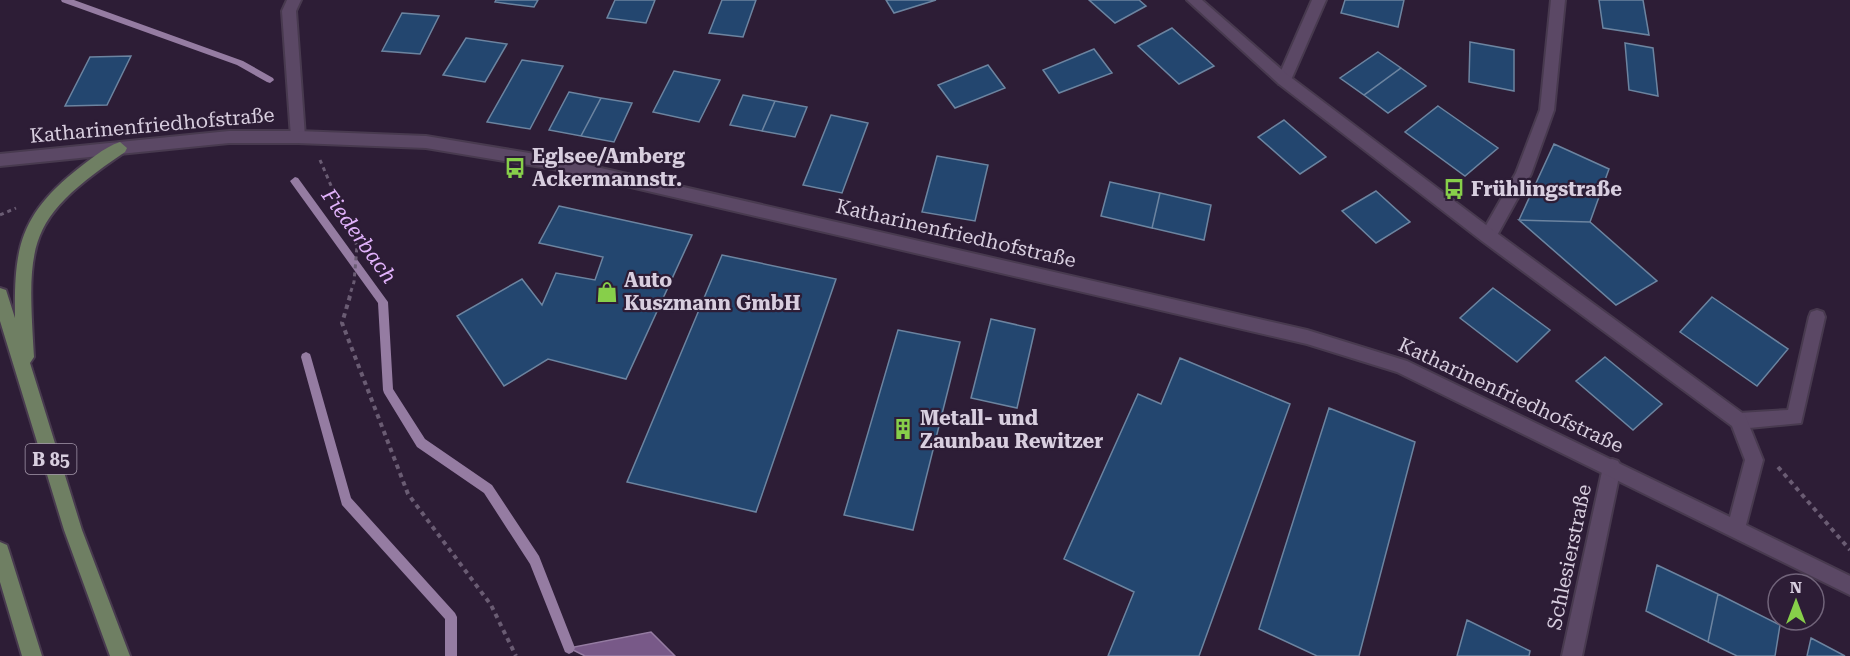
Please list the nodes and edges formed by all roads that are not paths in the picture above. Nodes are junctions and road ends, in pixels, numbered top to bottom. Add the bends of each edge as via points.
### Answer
1 (294, 0) edge
2 (1194, 0) edge
3 (1318, 0) edge
4 (1558, 0) edge
5 (1284, 80) junction
6 (304, 137) junction
7 (120, 148) junction
8 (0, 160) edge
9 (1488, 236) junction
10 (0, 295) edge
11 (1817, 317) dead end
12 (28, 388) junction
13 (1739, 421) junction
14 (1612, 466) junction
15 (1736, 529) junction
16 (0, 551) edge
17 (1850, 586) edge
18 (32, 656) edge
19 (120, 656) edge
20 (1572, 656) edge

1 - 6 street via 289,11
2 - 5 street
3 - 5 street
4 - 9 street via 1547,110 1523,174
5 - 9 street
6 - 7 street, Katharinenfriedhofstraße via 229,137
6 - 14 street, Katharinenfriedhofstraße via 426,142 553,163 1307,337 1401,366
7 - 8 street, Katharinenfriedhofstraße
7 - 12 main road via 82,172 45,206 32,225 25,247 23,317
9 - 13 street
10 - 12 main road, B 85
11 - 13 street via 1795,417
12 - 19 main road, B 85 via 73,530
13 - 15 street via 1754,460
14 - 15 street, Katharinenfriedhofstraße
14 - 20 street, Schlesierstraße
15 - 17 street, Katharinenfriedhofstraße
16 - 18 main road

